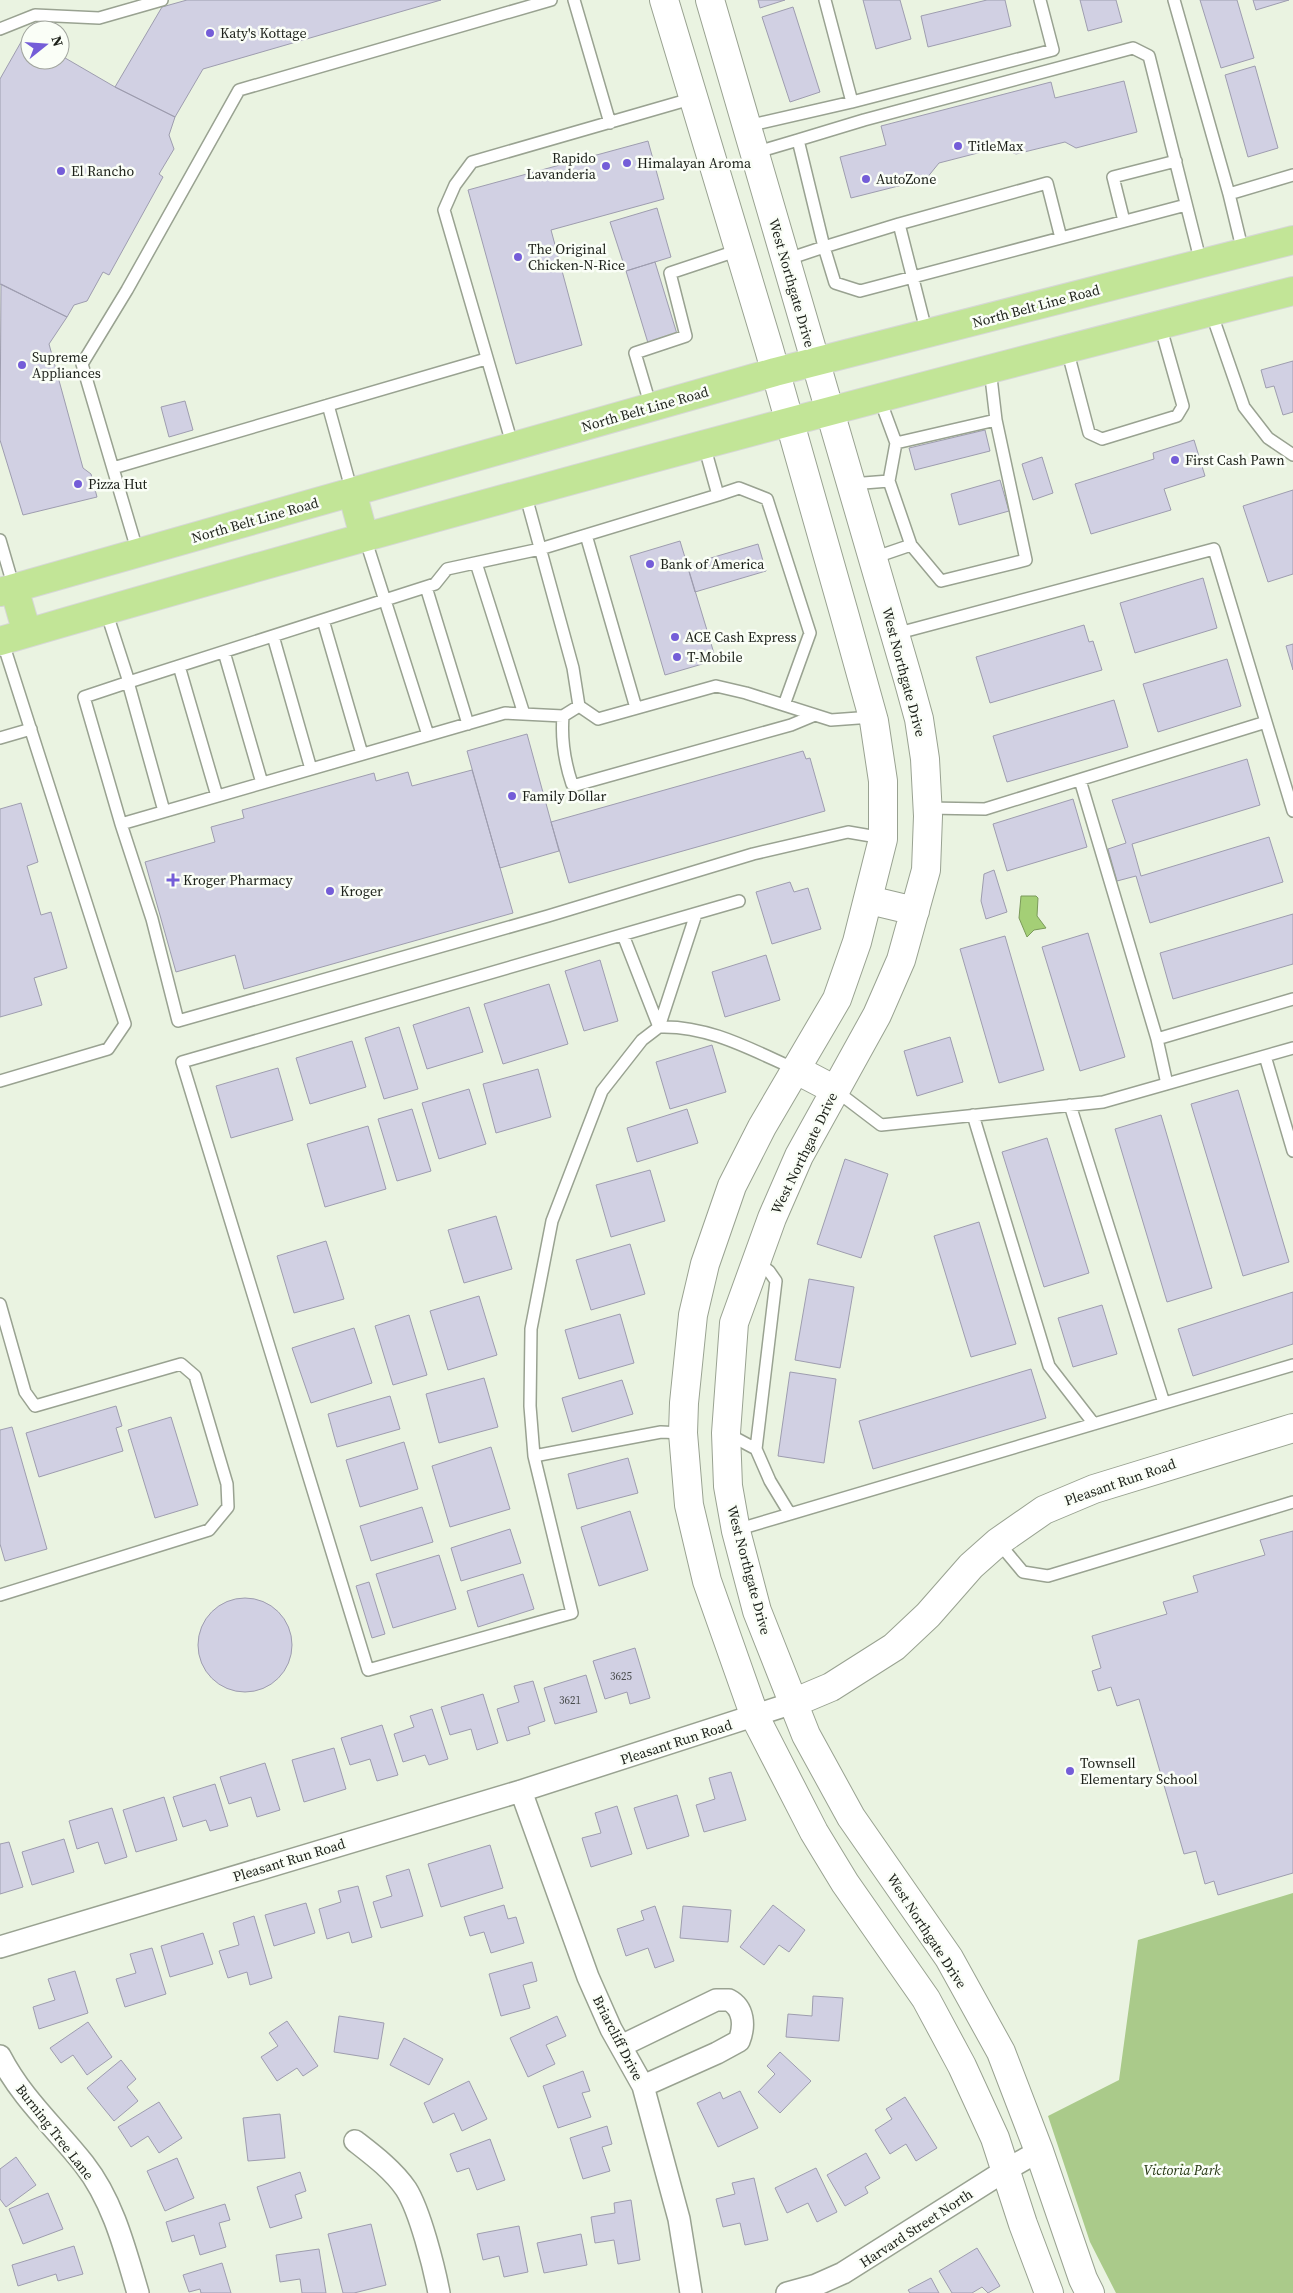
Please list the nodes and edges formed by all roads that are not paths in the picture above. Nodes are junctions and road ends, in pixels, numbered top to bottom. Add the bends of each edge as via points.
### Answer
1 (162, 0) edge
2 (551, 0) edge
3 (574, 0) edge
4 (664, 0) edge
5 (710, 0) edge
6 (826, 0) edge
7 (1040, 0) edge
8 (1174, 0) edge
9 (522, 4) edge
10 (0, 29) edge
11 (694, 98) junction
12 (852, 102) junction
13 (610, 124) junction
14 (747, 126) junction
15 (798, 140) junction
16 (754, 153) junction
17 (1176, 161) junction
18 (1293, 175) edge
19 (1229, 194) junction
20 (1186, 205) junction
21 (1124, 221) junction
22 (899, 224) junction
23 (1061, 238) junction
24 (1293, 240) edge
25 (824, 247) junction
26 (739, 250) junction
27 (1243, 252) junction
28 (785, 260) junction
29 (1201, 263) junction
30 (912, 277) junction
31 (1293, 291) edge
32 (1211, 312) junction
33 (1160, 325) junction
34 (927, 334) junction
35 (1067, 349) junction
36 (486, 358) junction
37 (814, 363) junction
38 (990, 369) junction
39 (776, 372) junction
40 (879, 397) junction
41 (328, 405) junction
42 (651, 407) junction
43 (828, 410) junction
44 (789, 420) junction
45 (996, 420) junction
46 (896, 443) junction
47 (704, 444) junction
48 (513, 447) junction
49 (1293, 455) edge
50 (113, 468) junction
51 (889, 481) junction
52 (850, 484) junction
53 (352, 492) junction
54 (525, 493) junction
55 (718, 495) junction
56 (586, 534) junction
57 (364, 536) junction
58 (0, 540) edge
59 (911, 546) junction
60 (540, 549) junction
61 (138, 553) junction
62 (872, 558) junction
63 (476, 562) junction
64 (426, 586) junction
65 (7, 590) edge
66 (385, 601) junction
67 (106, 610) junction
68 (323, 620) junction
69 (895, 634) junction
70 (273, 636) junction
71 (10, 638) edge
72 (224, 652) junction
73 (179, 666) junction
74 (129, 682) junction
75 (784, 705) junction
76 (578, 706) junction
77 (915, 706) junction
78 (636, 708) junction
79 (524, 714) junction
80 (815, 715) junction
81 (563, 716) junction
82 (872, 717) junction
83 (1266, 722) junction
84 (468, 724) junction
85 (30, 729) junction
86 (428, 735) junction
87 (0, 738) edge
88 (362, 754) junction
89 (312, 769) junction
90 (1080, 780) junction
91 (262, 783) junction
92 (217, 796) junction
93 (928, 808) junction
94 (164, 811) junction
95 (1293, 811) edge
96 (121, 824) junction
97 (882, 838) junction
98 (869, 900) junction
99 (739, 901) dead end
100 (914, 911) junction
101 (696, 914) junction
102 (623, 935) junction
103 (1293, 999) edge
104 (659, 1027) junction
105 (1157, 1039) junction
106 (1293, 1048) edge
107 (1265, 1056) junction
108 (795, 1070) junction
109 (0, 1081) edge
110 (1167, 1084) junction
111 (835, 1090) junction
112 (1070, 1105) junction
113 (973, 1115) junction
114 (1293, 1151) edge
115 (756, 1261) junction
116 (0, 1304) edge
117 (1293, 1365) edge
118 (1164, 1403) junction
119 (1094, 1424) junction
120 (1293, 1428) edge
121 (726, 1432) junction
122 (683, 1433) junction
123 (756, 1449) junction
124 (534, 1456) junction
125 (1293, 1502) edge
126 (790, 1514) junction
127 (736, 1531) junction
128 (998, 1542) junction
129 (0, 1595) edge
130 (793, 1703) junction
131 (755, 1717) junction
132 (521, 1791) junction
133 (0, 1947) edge
134 (621, 2046) junction
135 (0, 2056) edge
136 (643, 2086) junction
137 (355, 2140) dead end
138 (1039, 2151) junction
139 (1006, 2170) junction
140 (138, 2293) edge
141 (439, 2293) edge
142 (690, 2293) edge
143 (787, 2293) edge
144 (1050, 2293) edge
145 (1090, 2293) edge

1 - 10 lane via 99,18 35,15
2 - 9 lane
3 - 13 lane
4 - 11 main road
5 - 14 main road, West Northgate Drive
6 - 12 lane
7 - 12 lane via 1053,50
8 - 19 lane
9 - 50 lane via 239,90 82,364
11 - 13 lane
11 - 26 main road
12 - 14 lane
13 - 36 lane via 472,162 455,185 444,210
14 - 16 main road, West Northgate Drive
15 - 16 lane
15 - 17 lane via 1133,48 1149,56
15 - 25 lane
16 - 28 main road, West Northgate Drive
17 - 20 lane
17 - 21 lane via 1113,177
18 - 19 lane
19 - 27 lane
20 - 21 lane
20 - 29 lane
21 - 23 lane
22 - 23 lane via 1047,183
22 - 25 lane
22 - 30 lane
23 - 30 lane
24 - 27 main road, North Belt Line Road
25 - 28 lane
25 - 30 lane via 835,283 860,291
26 - 39 main road
26 - 42 lane via 670,273 686,336 636,353
27 - 29 main road, North Belt Line Road
28 - 37 main road, West Northgate Drive
29 - 34 main road, North Belt Line Road
30 - 34 lane
31 - 32 main road
32 - 33 main road
32 - 49 lane via 1244,407 1268,438
33 - 35 main road
33 - 35 lane via 1183,406 1177,416 1102,439 1089,433
34 - 37 main road, North Belt Line Road
35 - 38 main road
36 - 41 lane
36 - 48 lane
37 - 39 main road, North Belt Line Road
37 - 43 main road, West Northgate Drive
38 - 40 main road
38 - 45 lane
39 - 42 main road, North Belt Line Road
39 - 44 main road
40 - 43 main road
40 - 46 lane
41 - 50 lane
41 - 53 lane
42 - 48 main road, North Belt Line Road
43 - 44 main road
43 - 52 main road, West Northgate Drive
44 - 47 main road
44 - 82 main road
45 - 46 lane
45 - 59 lane via 1026,560 941,581
46 - 51 lane
47 - 54 main road
47 - 55 lane
48 - 53 main road, North Belt Line Road
50 - 61 lane
51 - 52 lane
51 - 59 lane
52 - 62 main road, West Northgate Drive
53 - 57 main road
53 - 61 main road, North Belt Line Road
54 - 57 main road
54 - 60 lane
55 - 56 lane
55 - 75 lane via 739,488 767,499 810,633
56 - 60 lane
56 - 78 lane
57 - 66 lane
57 - 67 main road
58 - 65 lane
59 - 62 lane
60 - 63 lane
60 - 76 lane via 574,668
61 - 65 main road, North Belt Line Road
62 - 69 main road, West Northgate Drive
63 - 64 lane via 447,569 435,584
63 - 79 lane
64 - 66 lane
64 - 84 lane
65 - 71 main road
66 - 68 lane
66 - 86 lane
67 - 71 main road
67 - 74 lane
68 - 70 lane
68 - 88 lane
69 - 77 main road, West Northgate Drive
69 - 83 lane via 1214,549
70 - 72 lane
70 - 89 lane
71 - 85 lane
72 - 73 lane
72 - 91 lane
73 - 74 lane
73 - 92 lane
74 - 94 lane
74 - 96 lane via 84,697
75 - 78 lane via 716,686
75 - 80 lane
76 - 78 lane via 598,719
76 - 81 lane
77 - 82 main road
77 - 93 main road, West Northgate Drive via 925,759
79 - 81 lane
79 - 84 lane via 505,713
80 - 81 lane via 791,725 576,785 572,784 566,767 561,741
80 - 82 lane via 831,720
82 - 97 main road via 883,782
83 - 90 lane
83 - 95 lane
84 - 86 lane
85 - 87 lane
85 - 109 lane via 125,1024 108,1049
86 - 88 lane
88 - 89 lane
89 - 91 lane
90 - 93 lane via 985,809
90 - 105 lane
91 - 92 lane
92 - 94 lane
93 - 100 main road, West Northgate Drive via 926,870
94 - 96 lane
96 - 97 lane via 152,919 178,1021 753,854 848,832
97 - 98 main road
98 - 100 main road
98 - 108 main road via 836,999
99 - 101 lane
100 - 111 main road, West Northgate Drive via 897,969 877,1014
101 - 102 lane
101 - 104 lane
102 - 104 lane
102 - 124 lane via 182,1062 368,1670 572,1613
103 - 105 lane
104 - 108 lane via 675,1027 731,1040
104 - 124 lane via 642,1040 602,1091 552,1221 531,1329 530,1406
105 - 110 lane
106 - 107 lane
107 - 110 lane
107 - 114 lane
108 - 111 main road
108 - 122 main road via 732,1186 705,1264 691,1332
110 - 112 lane via 1103,1102
111 - 113 lane via 881,1125
111 - 115 main road, West Northgate Drive via 800,1156
112 - 113 lane
112 - 118 lane
113 - 119 lane via 1049,1366
115 - 121 main road, West Northgate Drive via 734,1323
115 - 123 lane via 776,1281
116 - 129 lane via 25,1392 35,1406 180,1364 194,1376 228,1484 228,1507 209,1530
117 - 118 lane
118 - 119 lane
119 - 126 lane
120 - 128 main road, Pleasant Run Road via 1074,1496 1027,1520
121 - 122 main road
121 - 123 lane
121 - 127 main road, West Northgate Drive via 728,1486
122 - 124 lane via 661,1432
122 - 131 main road via 696,1540 717,1614
123 - 126 lane
125 - 128 lane via 1048,1576 1023,1572
126 - 127 lane
127 - 130 main road, West Northgate Drive via 762,1626
128 - 130 main road, Pleasant Run Road via 894,1647 831,1688
130 - 131 street, Pleasant Run Road
130 - 138 main road, West Northgate Drive via 835,1790 912,1908 949,1958 1001,2052
131 - 132 street, Pleasant Run Road
131 - 139 main road via 814,1832 845,1883 926,1999 962,2066
132 - 133 street, Pleasant Run Road
132 - 134 street, Briarcliff Drive via 588,1977
134 - 136 street, Briarcliff Drive
134 - 136 street via 716,2000 729,2000 740,2010 743,2029 739,2041
135 - 140 street, Burning Tree Lane via 39,2114 85,2165 104,2197
136 - 142 street, Briarcliff Drive via 679,2219
137 - 141 street via 382,2162 406,2190 422,2228
138 - 139 street, Harvard Street North
138 - 145 main road, West Northgate Drive
139 - 143 street, Harvard Street North via 843,2273
139 - 144 main road

